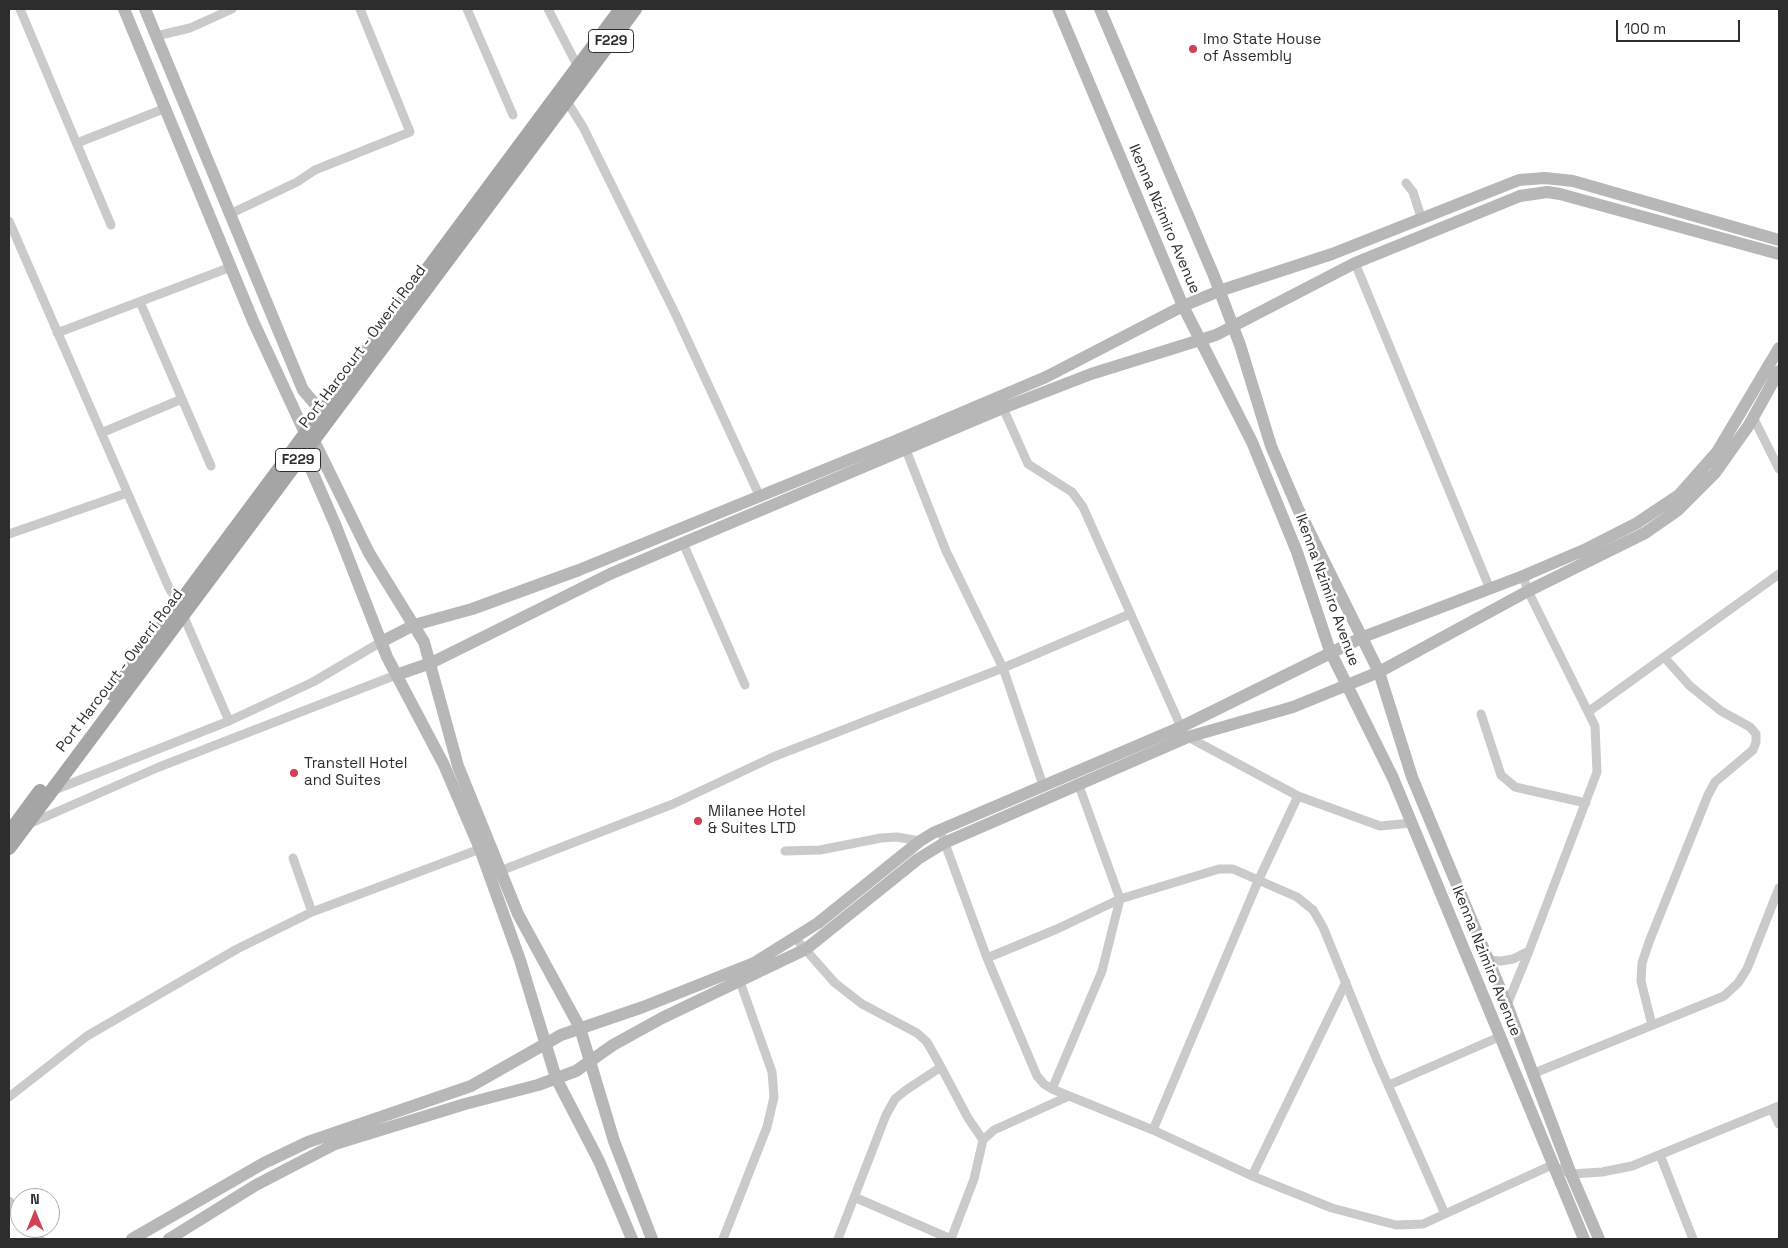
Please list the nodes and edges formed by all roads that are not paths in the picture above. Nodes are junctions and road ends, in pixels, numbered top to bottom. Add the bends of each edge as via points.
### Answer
1 (20, 9) edge
2 (124, 9) edge
3 (145, 9) edge
4 (232, 9) edge
5 (360, 9) edge
6 (467, 9) edge
7 (548, 9) edge
8 (621, 9) edge
9 (635, 9) edge
10 (1058, 9) edge
11 (1100, 9) edge
12 (156, 36) junction
13 (578, 67) junction
14 (566, 100) junction
15 (166, 108) junction
16 (513, 115) dead end
17 (77, 143) junction
18 (1533, 179) junction
19 (1406, 183) dead end
20 (1533, 193) junction
21 (230, 214) junction
22 (1422, 220) junction
23 (9, 221) edge
24 (111, 224) dead end
25 (1779, 240) edge
26 (1779, 254) edge
27 (1355, 263) junction
28 (231, 267) junction
29 (1219, 290) junction
30 (140, 302) junction
31 (1183, 306) junction
32 (1234, 327) junction
33 (58, 333) junction
34 (1199, 342) junction
35 (1779, 348) edge
36 (1779, 371) edge
37 (182, 399) junction
38 (1003, 408) junction
39 (322, 412) junction
40 (1753, 417) junction
41 (101, 433) junction
42 (310, 437) junction
43 (906, 450) junction
44 (304, 453) junction
45 (212, 466) dead end
46 (1779, 469) edge
47 (127, 493) junction
48 (760, 497) junction
49 (9, 534) edge
50 (683, 542) junction
51 (1779, 574) edge
52 (1523, 576) junction
53 (1490, 589) junction
54 (1528, 591) junction
55 (180, 608) junction
56 (1130, 614) junction
57 (414, 625) junction
58 (1363, 637) junction
59 (381, 642) junction
60 (1330, 651) junction
61 (1664, 657) junction
62 (431, 662) junction
63 (1004, 668) junction
64 (1379, 672) junction
65 (396, 675) junction
66 (745, 685) dead end
67 (1346, 686) junction
68 (1588, 712) junction
69 (1481, 714) dead end
70 (229, 721) junction
71 (1184, 732) junction
72 (1078, 783) junction
73 (1043, 785) junction
74 (50, 792) junction
75 (1298, 796) junction
76 (1586, 802) junction
77 (1412, 823) junction
78 (27, 825) junction
79 (940, 830) junction
80 (9, 833) edge
81 (920, 841) junction
82 (944, 842) junction
83 (9, 848) edge
84 (480, 849) junction
85 (785, 851) dead end
86 (293, 858) dead end
87 (500, 871) junction
88 (1259, 879) junction
89 (1779, 888) edge
90 (1120, 900) junction
91 (312, 912) junction
92 (796, 939) junction
93 (806, 949) junction
94 (1530, 951) junction
95 (987, 958) junction
96 (1486, 960) junction
97 (738, 976) junction
98 (1346, 982) junction
99 (1507, 1005) junction
100 (1652, 1025) junction
101 (580, 1028) junction
102 (1500, 1038) junction
103 (544, 1044) junction
104 (590, 1061) junction
105 (941, 1067) junction
106 (1532, 1074) junction
107 (556, 1078) junction
108 (1389, 1085) junction
109 (1052, 1089) junction
110 (1069, 1096) junction
111 (9, 1097) edge
112 (1776, 1107) edge
113 (1779, 1124) edge
114 (1153, 1130) junction
115 (984, 1140) junction
116 (1660, 1155) junction
117 (1552, 1165) junction
118 (1571, 1174) junction
119 (1252, 1176) junction
120 (854, 1197) junction
121 (1445, 1214) junction
122 (132, 1239) edge
123 (171, 1239) edge
124 (632, 1239) edge
125 (652, 1239) edge
126 (723, 1239) edge
127 (838, 1239) edge
128 (951, 1239) edge
129 (1584, 1239) edge
130 (1599, 1239) edge
131 (1694, 1239) edge

1 - 17 street
2 - 15 street
3 - 12 street
4 - 12 street via 190,28
5 - 21 street via 410,132 314,170 297,182
6 - 16 street
7 - 13 street
8 - 13 main road, Port Harcourt - Owerri Road / F229
9 - 14 main road, Port Harcourt - Owerri Road / F229
10 - 31 street, Ikenna Nzimiro Avenue
11 - 29 street, Ikenna Nzimiro Avenue
12 - 21 street
13 - 39 main road, Port Harcourt - Owerri Road / F229
14 - 42 main road, Port Harcourt - Owerri Road / F229
14 - 48 street via 675,314
15 - 17 street
15 - 28 street
17 - 24 street
18 - 20 street
18 - 22 street via 1519,180 1490,190
18 - 25 street via 1573,180
19 - 22 street via 1413,192
20 - 26 street via 1560,194
20 - 27 street
21 - 39 street via 303,390
22 - 29 street via 1332,254
23 - 33 street
27 - 32 street
27 - 53 street
28 - 30 street
28 - 42 street via 253,321
29 - 31 street
29 - 32 street, Ikenna Nzimiro Avenue
30 - 33 street
30 - 37 street
31 - 34 street, Ikenna Nzimiro Avenue
31 - 48 street via 1046,377
32 - 34 street
32 - 58 street, Ikenna Nzimiro Avenue via 1275,455 1298,509
33 - 41 street
34 - 38 street via 1091,374
34 - 60 street, Ikenna Nzimiro Avenue via 1267,477 1297,552
35 - 52 street via 1717,452 1679,495 1637,523
36 - 40 street
37 - 41 street
37 - 45 street
38 - 43 street
38 - 56 street via 1028,464 1072,492 1082,507
39 - 42 main road, Port Harcourt - Owerri Road / F229
40 - 46 street
40 - 54 street via 1716,473 1678,510 1645,533
41 - 47 street
42 - 44 main road, Port Harcourt - Owerri Road / F229
42 - 55 main road, Port Harcourt - Owerri Road / F229 via 289,453
42 - 57 street via 369,553
43 - 50 street
43 - 63 street via 946,551
44 - 55 main road, Port Harcourt - Owerri Road / F229
44 - 59 street
47 - 49 street
47 - 55 street
48 - 57 street via 579,570 472,609
50 - 62 street
50 - 66 street
51 - 61 street
52 - 53 street
52 - 54 street
53 - 58 street
54 - 64 street
54 - 68 street
55 - 70 street
55 - 74 main road, Port Harcourt - Owerri Road / F229
55 - 80 main road, Port Harcourt - Owerri Road / F229
56 - 63 street
56 - 71 street
57 - 59 street
57 - 62 street
58 - 60 street
58 - 64 street, Ikenna Nzimiro Avenue
59 - 65 street
59 - 70 street via 313,682
60 - 67 street, Ikenna Nzimiro Avenue
60 - 71 street
61 - 68 street
61 - 100 street via 1690,686 1721,711 1750,728 1756,734 1756,742 1753,750 1715,782 1648,942 1641,981
62 - 65 street
62 - 87 street via 452,748
63 - 73 street
63 - 87 street via 773,757 673,804
64 - 67 street
64 - 96 street, Ikenna Nzimiro Avenue via 1412,777
65 - 78 street via 159,767
65 - 84 street via 444,765
67 - 71 street via 1293,707
67 - 77 street, Ikenna Nzimiro Avenue
68 - 76 street via 1595,726 1597,772
69 - 76 street via 1500,775 1515,787
70 - 74 street
71 - 72 street
71 - 73 street
71 - 75 street
72 - 82 street
72 - 90 street
73 - 79 street
74 - 78 main road, Port Harcourt - Owerri Road / F229
75 - 77 street via 1380,826
75 - 88 street
76 - 94 street
77 - 102 street, Ikenna Nzimiro Avenue
78 - 83 main road, Port Harcourt - Owerri Road / F229
79 - 81 street
79 - 82 street
81 - 85 street via 881,838 820,850
81 - 92 street
82 - 93 street
82 - 95 street
84 - 91 street
84 - 103 street via 520,960
86 - 91 street
87 - 101 street via 518,914
88 - 90 street via 1219,869
88 - 98 street via 1298,897 1313,910
88 - 114 street
89 - 100 street via 1738,984 1724,996
90 - 95 street
90 - 109 street via 1102,972
91 - 111 street via 237,949 87,1036
92 - 93 street
92 - 97 street
93 - 97 street
93 - 105 street via 836,983 862,1004 917,1033 927,1042
94 - 96 street via 1513,959
94 - 99 street
95 - 109 street via 1037,1076
96 - 99 street, Ikenna Nzimiro Avenue
97 - 101 street
97 - 104 street
97 - 126 street via 772,1072 774,1097 767,1127
98 - 108 street
98 - 119 street
99 - 106 street, Ikenna Nzimiro Avenue
100 - 106 street
101 - 103 street
101 - 104 street
102 - 108 street
102 - 117 street, Ikenna Nzimiro Avenue
103 - 107 street
103 - 122 street via 470,1086 308,1142 264,1163
104 - 107 street via 576,1071
104 - 125 street via 614,1141
105 - 115 street via 968,1118
105 - 120 street via 895,1099
106 - 118 street, Ikenna Nzimiro Avenue
107 - 123 street via 335,1144 256,1185
107 - 124 street via 600,1161
108 - 121 street
109 - 110 street
110 - 114 street
110 - 115 street via 994,1130
112 - 113 street
112 - 116 street
114 - 119 street
115 - 128 street via 974,1179
116 - 118 street via 1632,1166
116 - 131 street
117 - 118 street
117 - 121 street
117 - 129 street, Ikenna Nzimiro Avenue
118 - 130 street, Ikenna Nzimiro Avenue
119 - 121 street via 1332,1208 1396,1225 1423,1224
120 - 127 street
120 - 128 street

